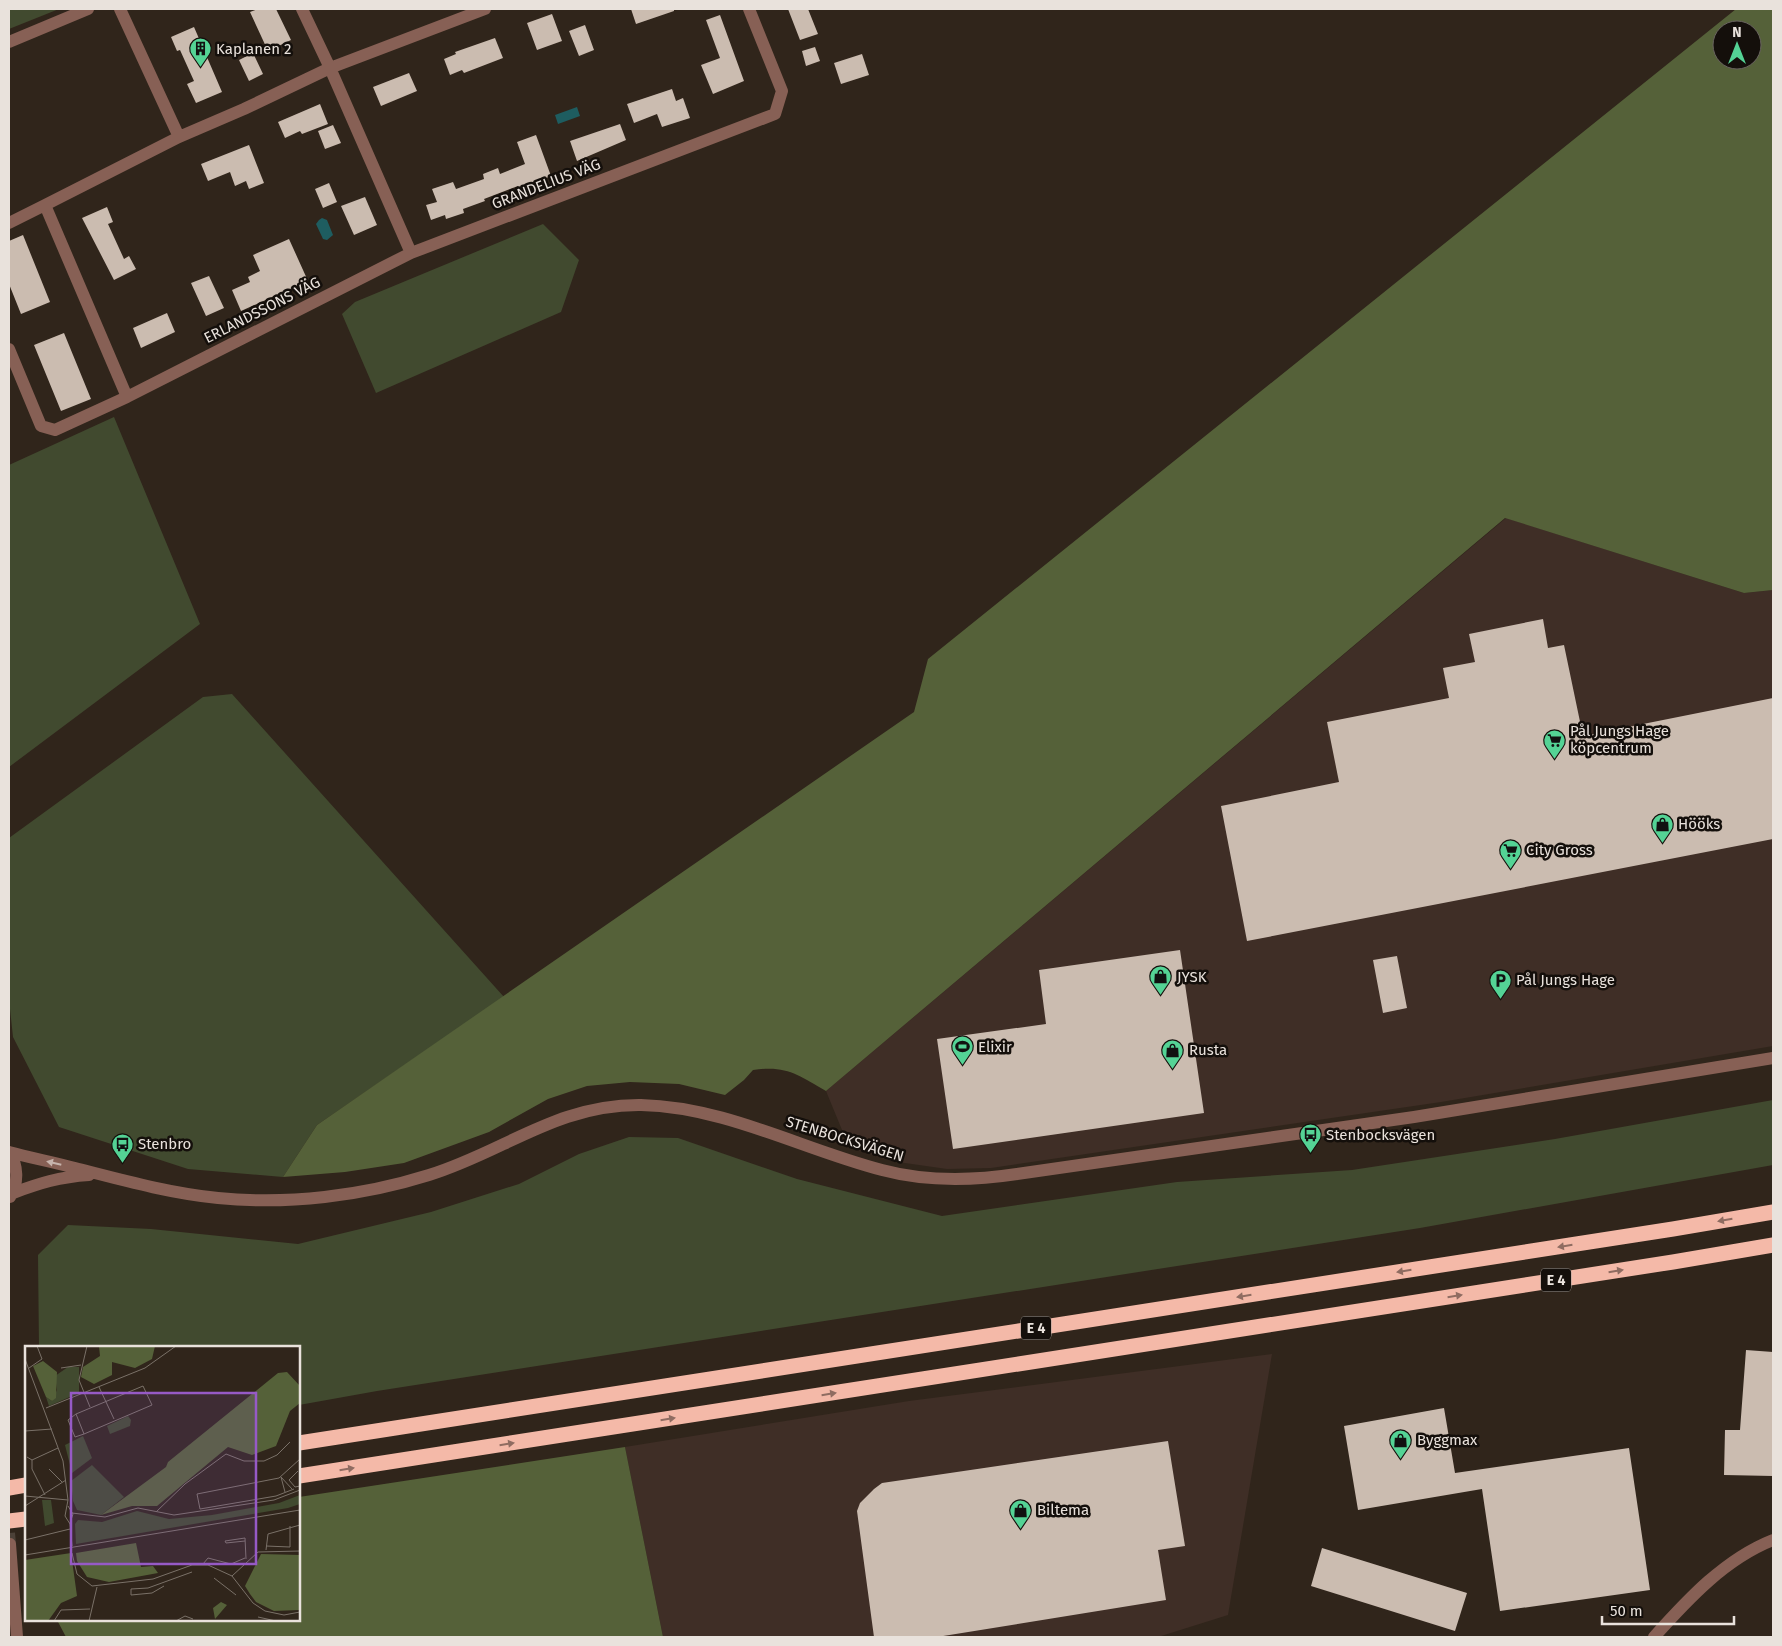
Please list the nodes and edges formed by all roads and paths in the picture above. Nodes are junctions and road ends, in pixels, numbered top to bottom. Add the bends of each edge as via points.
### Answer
1 (88, 9) edge
2 (120, 9) edge
3 (302, 9) edge
4 (485, 9) edge
5 (749, 9) edge
6 (9, 42) edge
7 (330, 68) junction
8 (179, 137) junction
9 (44, 205) junction
10 (9, 224) edge
11 (411, 253) junction
12 (9, 348) edge
13 (127, 397) junction
14 (1773, 1058) edge
15 (9, 1152) edge
16 (99, 1175) junction
17 (11, 1196) edge
18 (1773, 1212) edge
19 (1773, 1245) edge
20 (300, 1443) edge
21 (300, 1476) edge
22 (25, 1485) edge
23 (9, 1488) edge
24 (25, 1519) edge
25 (9, 1521) edge
26 (1773, 1540) edge
27 (10, 1544) edge
28 (17, 1637) edge
29 (1654, 1637) edge

1 - 6 street
2 - 8 street
3 - 7 street
4 - 7 street
5 - 11 street, GRANDELIUS VÄG via 782,91 775,114
7 - 8 street
7 - 11 street
8 - 9 street
9 - 10 street
9 - 13 street
11 - 13 street, ERLANDSSONS VÄG
12 - 13 street, ERLANDSSONS VÄG via 40,426 55,430
14 - 16 street, STENBOCKSVÄGEN via 1414,1117 976,1179 938,1180 882,1170 714,1115 673,1107 640,1106 587,1110 556,1120 431,1174 326,1197 278,1200 219,1198
16 -> 15 street, STENBOCKSVÄGEN
15 - 17 street via 16,1168
16 - 17 street, STENBOCKSVÄGEN via 45,1181
18 -> 20 highway, E 4
21 -> 19 highway, E 4
22 - 23 highway
24 - 25 highway
26 - 29 street via 1722,1570 1687,1600
27 - 28 street

